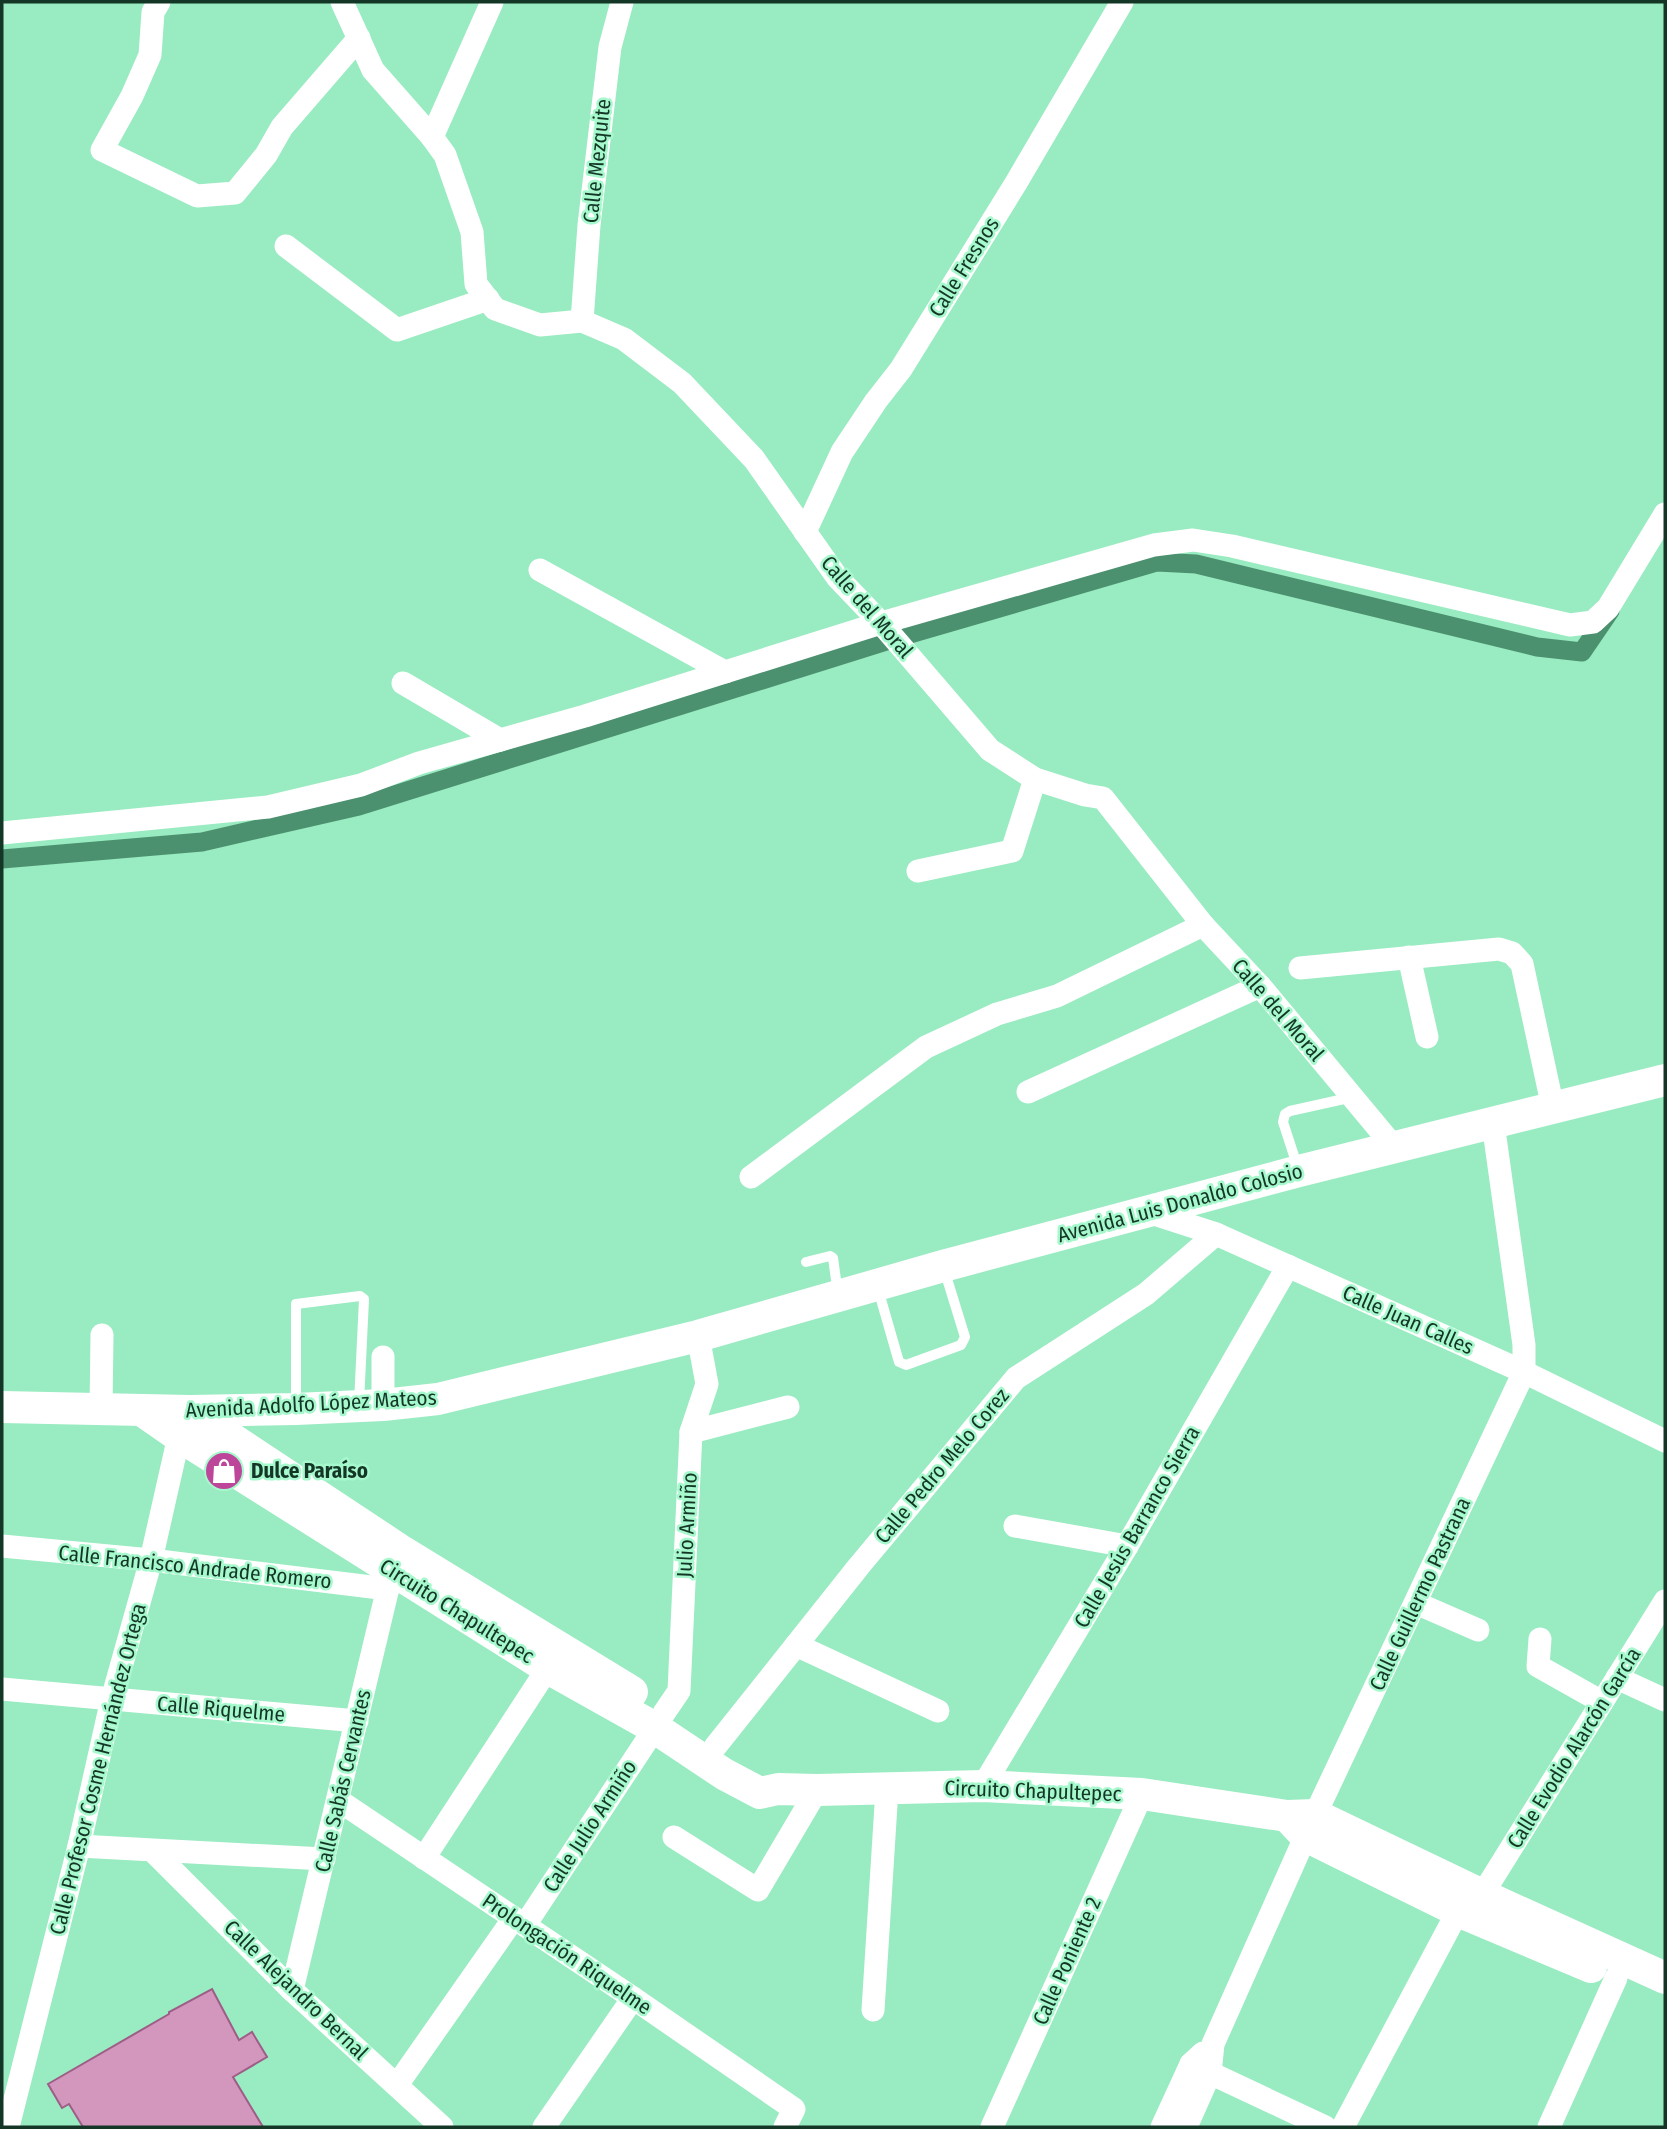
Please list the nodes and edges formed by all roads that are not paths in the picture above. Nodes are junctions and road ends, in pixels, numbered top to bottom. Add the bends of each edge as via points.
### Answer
1 (159, 2) edge
2 (342, 2) edge
3 (492, 2) edge
4 (622, 2) edge
5 (1122, 2) edge
6 (359, 38) junction
7 (432, 137) junction
8 (286, 246) dead end
9 (488, 299) junction
10 (582, 321) junction
11 (1665, 514) edge
12 (805, 532) junction
13 (540, 570) dead end
14 (888, 632) junction
15 (725, 672) junction
16 (403, 683) dead end
17 (500, 740) junction
18 (1035, 779) junction
19 (2, 833) edge
20 (918, 871) dead end
21 (1208, 930) junction
22 (1409, 957) junction
23 (1300, 968) dead end
24 (1255, 981) junction
25 (1427, 1037) dead end
26 (1665, 1080) edge
27 (1028, 1092) dead end
28 (1353, 1097) junction
29 (1553, 1108) junction
30 (1493, 1123) junction
31 (1394, 1147) junction
32 (1299, 1171) junction
33 (751, 1177) dead end
34 (1146, 1211) junction
35 (1216, 1234) junction
36 (806, 1262) dead end
37 (943, 1266) junction
38 (1289, 1266) junction
39 (877, 1286) junction
40 (839, 1297) junction
41 (102, 1335) dead end
42 (698, 1335) junction
43 (383, 1357) dead end
44 (1524, 1371) junction
45 (370, 1405) junction
46 (788, 1407) dead end
47 (2, 1408) edge
48 (296, 1409) junction
49 (101, 1410) junction
50 (184, 1424) junction
51 (691, 1432) junction
52 (1665, 1441) edge
53 (1014, 1526) dead end
54 (2, 1546) edge
55 (1127, 1546) junction
56 (151, 1560) junction
57 (390, 1580) junction
58 (1665, 1601) edge
59 (1416, 1604) junction
60 (1478, 1629) dead end
61 (1540, 1639) dead end
62 (796, 1646) junction
63 (548, 1668) junction
64 (1617, 1678) junction
65 (2, 1689) edge
66 (112, 1699) junction
67 (1665, 1700) edge
68 (1602, 1702) junction
69 (938, 1710) dead end
70 (660, 1720) junction
71 (357, 1721) junction
72 (715, 1747) junction
73 (984, 1786) junction
74 (778, 1789) junction
75 (887, 1789) junction
76 (817, 1790) junction
77 (1142, 1794) junction
78 (338, 1800) junction
79 (1303, 1822) junction
80 (674, 1837) dead end
81 (79, 1846) junction
82 (153, 1851) junction
83 (424, 1858) junction
84 (324, 1859) junction
85 (1470, 1903) junction
86 (520, 1922) junction
87 (1616, 1978) junction
88 (1665, 1978) edge
89 (292, 1990) junction
90 (634, 1998) junction
91 (1665, 1999) edge
92 (873, 2010) dead end
93 (1200, 2068) junction
94 (397, 2085) junction
95 (790, 2118) edge
96 (553, 2124) edge
97 (8, 2127) edge
98 (442, 2127) edge
99 (992, 2127) edge
100 (1162, 2127) edge
101 (1186, 2127) edge
102 (1325, 2127) edge
103 (1343, 2127) edge
104 (1549, 2127) edge

1 - 6 street via 153,12 150,55 102,150 197,196 235,192 282,127
2 - 6 street
3 - 7 street
4 - 10 street, Calle Mezquite via 610,47
5 - 12 street, Calle Fresnos via 901,369 842,452
6 - 7 street via 373,70
7 - 9 street via 445,155 472,232 476,284
8 - 9 street via 397,330
9 - 10 street, Calle del Moral via 495,309 540,325
10 - 12 street, Calle del Moral via 624,339 682,383 754,458
11 - 14 street via 1608,608 1593,622 1570,625 1193,540 1154,545
12 - 14 street, Calle del Moral via 837,577
13 - 15 street
14 - 15 street
14 - 18 street, Calle del Moral via 990,750
15 - 17 street
16 - 17 street
17 - 19 street via 361,785 268,807
18 - 20 street via 1012,850
18 - 21 street, Calle del Moral via 1103,798
21 - 24 street, Calle del Moral
21 - 33 street via 1057,996 997,1014 926,1048
22 - 23 street
22 - 25 street
22 - 29 street via 1499,949 1522,964
24 - 27 street
24 - 28 street, Calle del Moral
26 - 29 main road, Avenida Luis Donaldo Colosio
28 - 31 street, Calle del Moral
28 - 32 lane via 1285,1114 1283,1122
29 - 30 main road, Avenida Luis Donaldo Colosio
30 - 31 main road, Avenida Luis Donaldo Colosio
30 - 44 street, Calle Guillermo Pastrana
31 - 32 main road, Avenida Luis Donaldo Colosio
32 - 34 main road, Avenida Luis Donaldo Colosio
34 - 35 street, Calle Juan Calles
34 - 37 main road, Avenida Luis Donaldo Colosio
35 - 38 street, Calle Juan Calles
35 - 62 street, Calle Pedro Melo Corez via 1146,1294 1017,1378
36 - 40 lane via 833,1258
37 - 39 main road, Avenida Luis Donaldo Colosio
37 - 39 lane via 965,1337 961,1345 906,1364 899,1362
38 - 44 street, Calle Juan Calles
38 - 55 street, Calle Jesús Barranco Sierra
39 - 40 main road, Avenida Luis Donaldo Colosio
40 - 42 main road, Avenida Luis Donaldo Colosio
41 - 49 street
42 - 45 main road, Avenida Adolfo López Mateos via 438,1399
42 - 51 street, Julio Armiño via 707,1384
43 - 45 street
44 - 52 street, Calle Juan Calles
44 - 59 street, Calle Guillermo Pastrana
45 - 48 main road, Avenida Adolfo López Mateos
45 - 48 lane via 364,1298 360,1296 296,1304
46 - 51 street
47 - 49 main road, Avenida Adolfo López Mateos
48 - 50 main road, Avenida Adolfo López Mateos
49 - 50 main road, Avenida Adolfo López Mateos via 143,1411
50 - 56 street, Calle Profesor Cosme Hernández Ortega
50 - 57 main road, Circuito Chapultepec
50 - 70 main road, Circuito Chapultepec via 561,1647
51 - 70 street, Julio Armiño via 679,1691
53 - 55 street
54 - 56 street, Calle Francisco Andrade Romero
55 - 73 street, Calle Jesús Barranco Sierra
56 - 57 street, Calle Francisco Andrade Romero
56 - 66 street, Calle Profesor Cosme Hernández Ortega
57 - 63 main road, Circuito Chapultepec
57 - 71 street, Calle Sabás Cervantes
58 - 64 street, Calle Evodio Alarcón García
59 - 60 street
59 - 79 street, Calle Guillermo Pastrana
61 - 68 street via 1538,1666
62 - 69 street
62 - 72 street, Calle Pedro Melo Corez
63 - 70 main road, Circuito Chapultepec
63 - 83 street
64 - 67 street
64 - 68 street, Calle Evodio Alarcón García
65 - 66 street, Calle Riquelme
66 - 71 street, Calle Riquelme
66 - 81 street, Calle Profesor Cosme Hernández Ortega
68 - 85 street, Calle Evodio Alarcón García
70 - 72 main road, Circuito Chapultepec
70 - 74 main road, Circuito Chapultepec via 736,1781 760,1793
70 - 86 street, Calle Julio Armiño
71 - 78 street, Calle Sabás Cervantes
72 - 74 main road, Circuito Chapultepec via 767,1774
73 - 75 main road, Circuito Chapultepec
73 - 77 main road, Circuito Chapultepec
74 - 76 main road, Circuito Chapultepec
75 - 76 main road, Circuito Chapultepec
75 - 92 street
76 - 80 street via 758,1890
77 - 79 main road, Circuito Chapultepec
77 - 99 street, Calle Poniente 2
78 - 83 street, Prolongación Riquelme
78 - 84 street, Calle Sabás Cervantes
79 - 85 main road, Circuito Chapultepec
79 - 93 street, Calle Guillermo Pastrana
81 - 82 street
81 - 97 street, Calle Profesor Cosme Hernández Ortega
82 - 84 street
82 - 89 street, Calle Alejandro Bernal
83 - 86 street, Prolongación Riquelme
84 - 89 street, Calle Sabás Cervantes
85 - 87 main road, Circuito Chapultepec
85 - 88 main road, Circuito Chapultepec
85 - 103 street, Calle Evodio Alarcón García
86 - 90 street, Prolongación Riquelme
86 - 94 street, Calle Julio Armiño
87 - 91 main road, Circuito Chapultepec
87 - 104 street
89 - 94 street, Calle Alejandro Bernal
90 - 95 street, Prolongación Riquelme
90 - 96 street
93 - 100 street, Calle Guillermo Pastrana
93 - 101 street, Calle Guillermo Pastrana
93 - 102 street
94 - 98 street, Calle Alejandro Bernal

